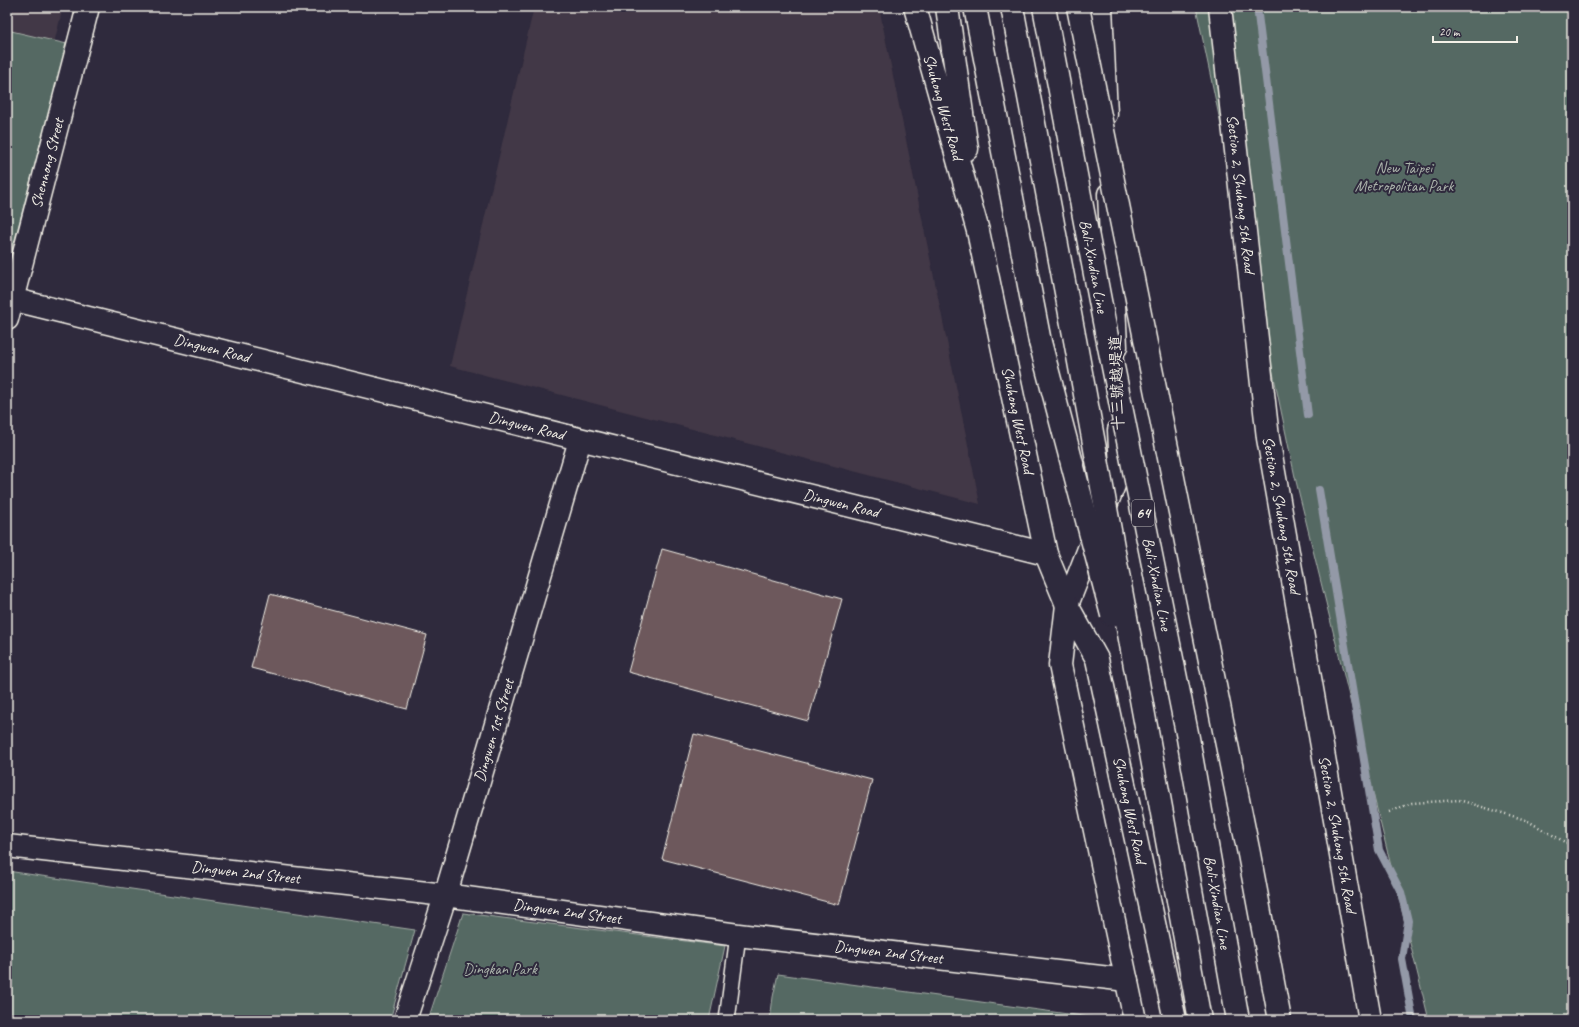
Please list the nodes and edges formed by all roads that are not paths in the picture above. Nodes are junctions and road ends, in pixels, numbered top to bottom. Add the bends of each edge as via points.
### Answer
1 (88, 7) edge
2 (915, 7) edge
3 (947, 7) edge
4 (975, 7) edge
5 (1012, 7) edge
6 (1044, 7) edge
7 (1078, 7) edge
8 (1101, 7) edge
9 (1220, 7) edge
10 (978, 231) junction
11 (9, 305) edge
12 (580, 440) junction
13 (1046, 554) junction
14 (1067, 605) junction
15 (1156, 780) junction
16 (7, 846) edge
17 (445, 895) junction
18 (738, 935) junction
19 (1127, 980) junction
20 (405, 1020) edge
21 (727, 1020) edge
22 (1135, 1020) edge
23 (1175, 1020) edge
24 (1200, 1020) edge
25 (1238, 1020) edge
26 (1280, 1020) edge
27 (1370, 1020) edge

1 - 11 main road, Shennong Street
2 - 10 main road, Shuhong West Road
3 - 10 main road, Shuhong West Road
4 - 15 main road, bridge via 1040,342
5 - 15 main road, Bali-Xindian Line / 64, bridge
6 - 25 main road, Bali-Xindian Line / 64, bridge via 1188,738
7 - 26 main road, bridge
8 - 14 main road, 十三號越堤道 via 1121,467
9 - 27 main road, Section 2, Shuhong 5th Road via 1268,438
10 - 13 main road, Shuhong West Road
11 - 12 main road, Dingwen Road
12 - 13 main road, Dingwen Road
12 - 17 main road, Dingwen 1st Street
13 - 14 main road, Shuhong West Road
14 - 19 main road, Shuhong West Road via 1060,665
14 - 23 main road, Shuhong West Road via 1097,659
15 - 24 main road, Bali-Xindian Line / 64, bridge
16 - 17 main road, Dingwen 2nd Street
17 - 18 main road, Dingwen 2nd Street
17 - 20 main road, Dingwen 1st Street
18 - 19 main road, Dingwen 2nd Street
18 - 21 lane
19 - 22 main road, Shuhong West Road

